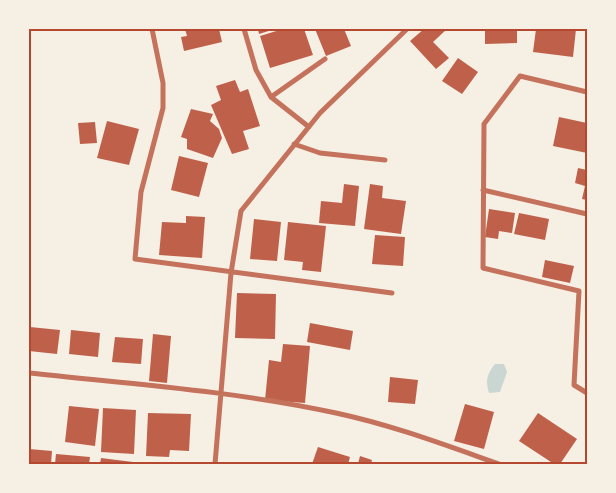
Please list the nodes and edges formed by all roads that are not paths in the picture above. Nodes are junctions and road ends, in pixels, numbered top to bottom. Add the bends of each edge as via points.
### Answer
1 (152, 29) edge
2 (244, 29) edge
3 (407, 29) edge
4 (325, 59) dead end
5 (587, 92) edge
6 (271, 97) junction
7 (309, 127) junction
8 (294, 144) junction
9 (385, 160) dead end
10 (483, 190) junction
11 (587, 214) edge
12 (231, 273) junction
13 (392, 293) dead end
14 (29, 373) edge
15 (220, 393) junction
16 (587, 393) edge
17 (215, 464) edge
18 (499, 464) edge

1 - 12 street via 163,83 162,108 141,192 136,259
2 - 6 street via 256,70
3 - 7 street
4 - 6 street
5 - 10 street via 520,76 484,124
6 - 7 street
7 - 8 street
8 - 9 street via 320,153
8 - 12 street via 241,211
10 - 11 street
10 - 16 street via 483,268 579,291 574,385
12 - 13 street
12 - 15 street
14 - 15 street
15 - 17 street
15 - 18 street via 354,417

